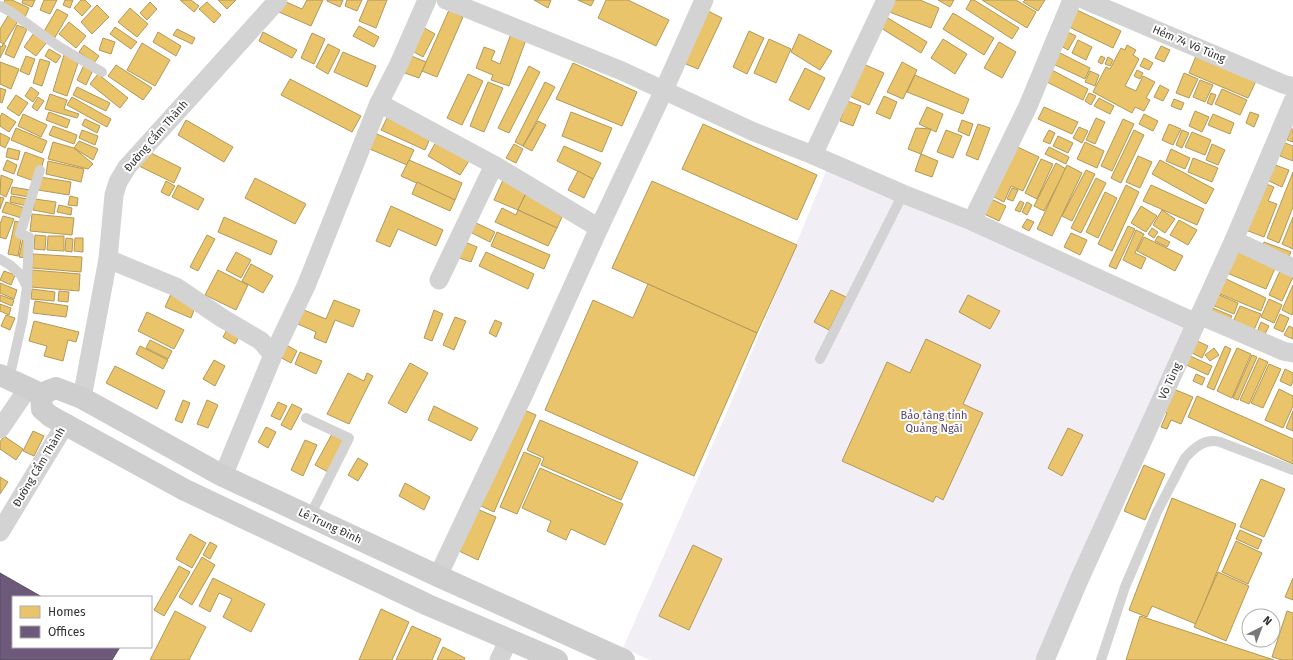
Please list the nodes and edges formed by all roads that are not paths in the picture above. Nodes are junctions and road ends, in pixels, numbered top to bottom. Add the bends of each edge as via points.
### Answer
1 (278, 0) edge
2 (426, 0) edge
3 (704, 0) edge
4 (886, 0) edge
5 (1072, 0) edge
6 (1085, 0) edge
7 (449, 1) edge
8 (0, 6) edge
9 (102, 72) dead end
10 (1293, 87) edge
11 (664, 90) junction
12 (1293, 101) edge
13 (380, 103) junction
14 (813, 155) junction
15 (494, 165) junction
16 (40, 170) dead end
17 (903, 194) junction
18 (972, 221) junction
19 (599, 228) junction
20 (1234, 240) junction
21 (0, 259) edge
22 (108, 259) junction
23 (1293, 268) edge
24 (439, 280) dead end
25 (27, 288) junction
26 (1197, 319) junction
27 (1293, 353) edge
28 (273, 355) junction
29 (820, 358) dead end
30 (20, 384) edge
31 (82, 398) junction
32 (306, 418) dead end
33 (66, 423) junction
34 (0, 429) edge
35 (198, 462) junction
36 (1293, 470) edge
37 (223, 476) junction
38 (185, 490) junction
39 (310, 516) junction
40 (0, 532) edge
41 (438, 576) junction
42 (428, 605) junction
43 (509, 639) junction
44 (499, 660) edge
45 (557, 660) edge
46 (624, 660) edge
47 (1045, 660) edge
48 (1101, 660) edge

1 - 22 street, Đường Cẩm Thành via 127,167 114,195
2 - 13 street
3 - 11 street
4 - 14 street
5 - 18 street via 1028,106
6 - 10 street, Hẻm 74 Võ Tùng
7 - 11 street
8 - 9 lane via 58,46
11 - 14 street via 754,132
11 - 19 street
12 - 20 street, Võ Tùng
13 - 15 street
13 - 28 street via 306,286
14 - 17 street
15 - 19 street
15 - 24 street
16 - 25 lane via 20,234 29,237
17 - 18 street
17 - 29 lane
18 - 26 street
19 - 41 street
20 - 23 street
20 - 26 street, Võ Tùng
21 - 25 lane via 21,276
22 - 28 street via 176,287 261,341
22 - 31 street, Đường Cẩm Thành
25 - 30 lane via 22,322
26 - 27 street
26 - 47 street, Võ Tùng
28 - 37 street
30 - 31 main road, Lê Trung Đình via 56,388
30 - 33 main road via 50,416
30 - 34 street
31 - 35 main road, Lê Trung Đình
32 - 39 lane via 349,438
33 - 38 main road
33 - 40 street, Đường Cẩm Thành
35 - 37 main road, Lê Trung Đình
35 - 38 main road
36 - 48 lane via 1212,440 1191,451 1157,512 1125,587
37 - 39 main road, Lê Trung Đình
38 - 42 main road
39 - 41 main road, Lê Trung Đình
41 - 42 main road
41 - 46 main road, Lê Trung Đình
42 - 43 main road
43 - 44 street
43 - 45 main road

